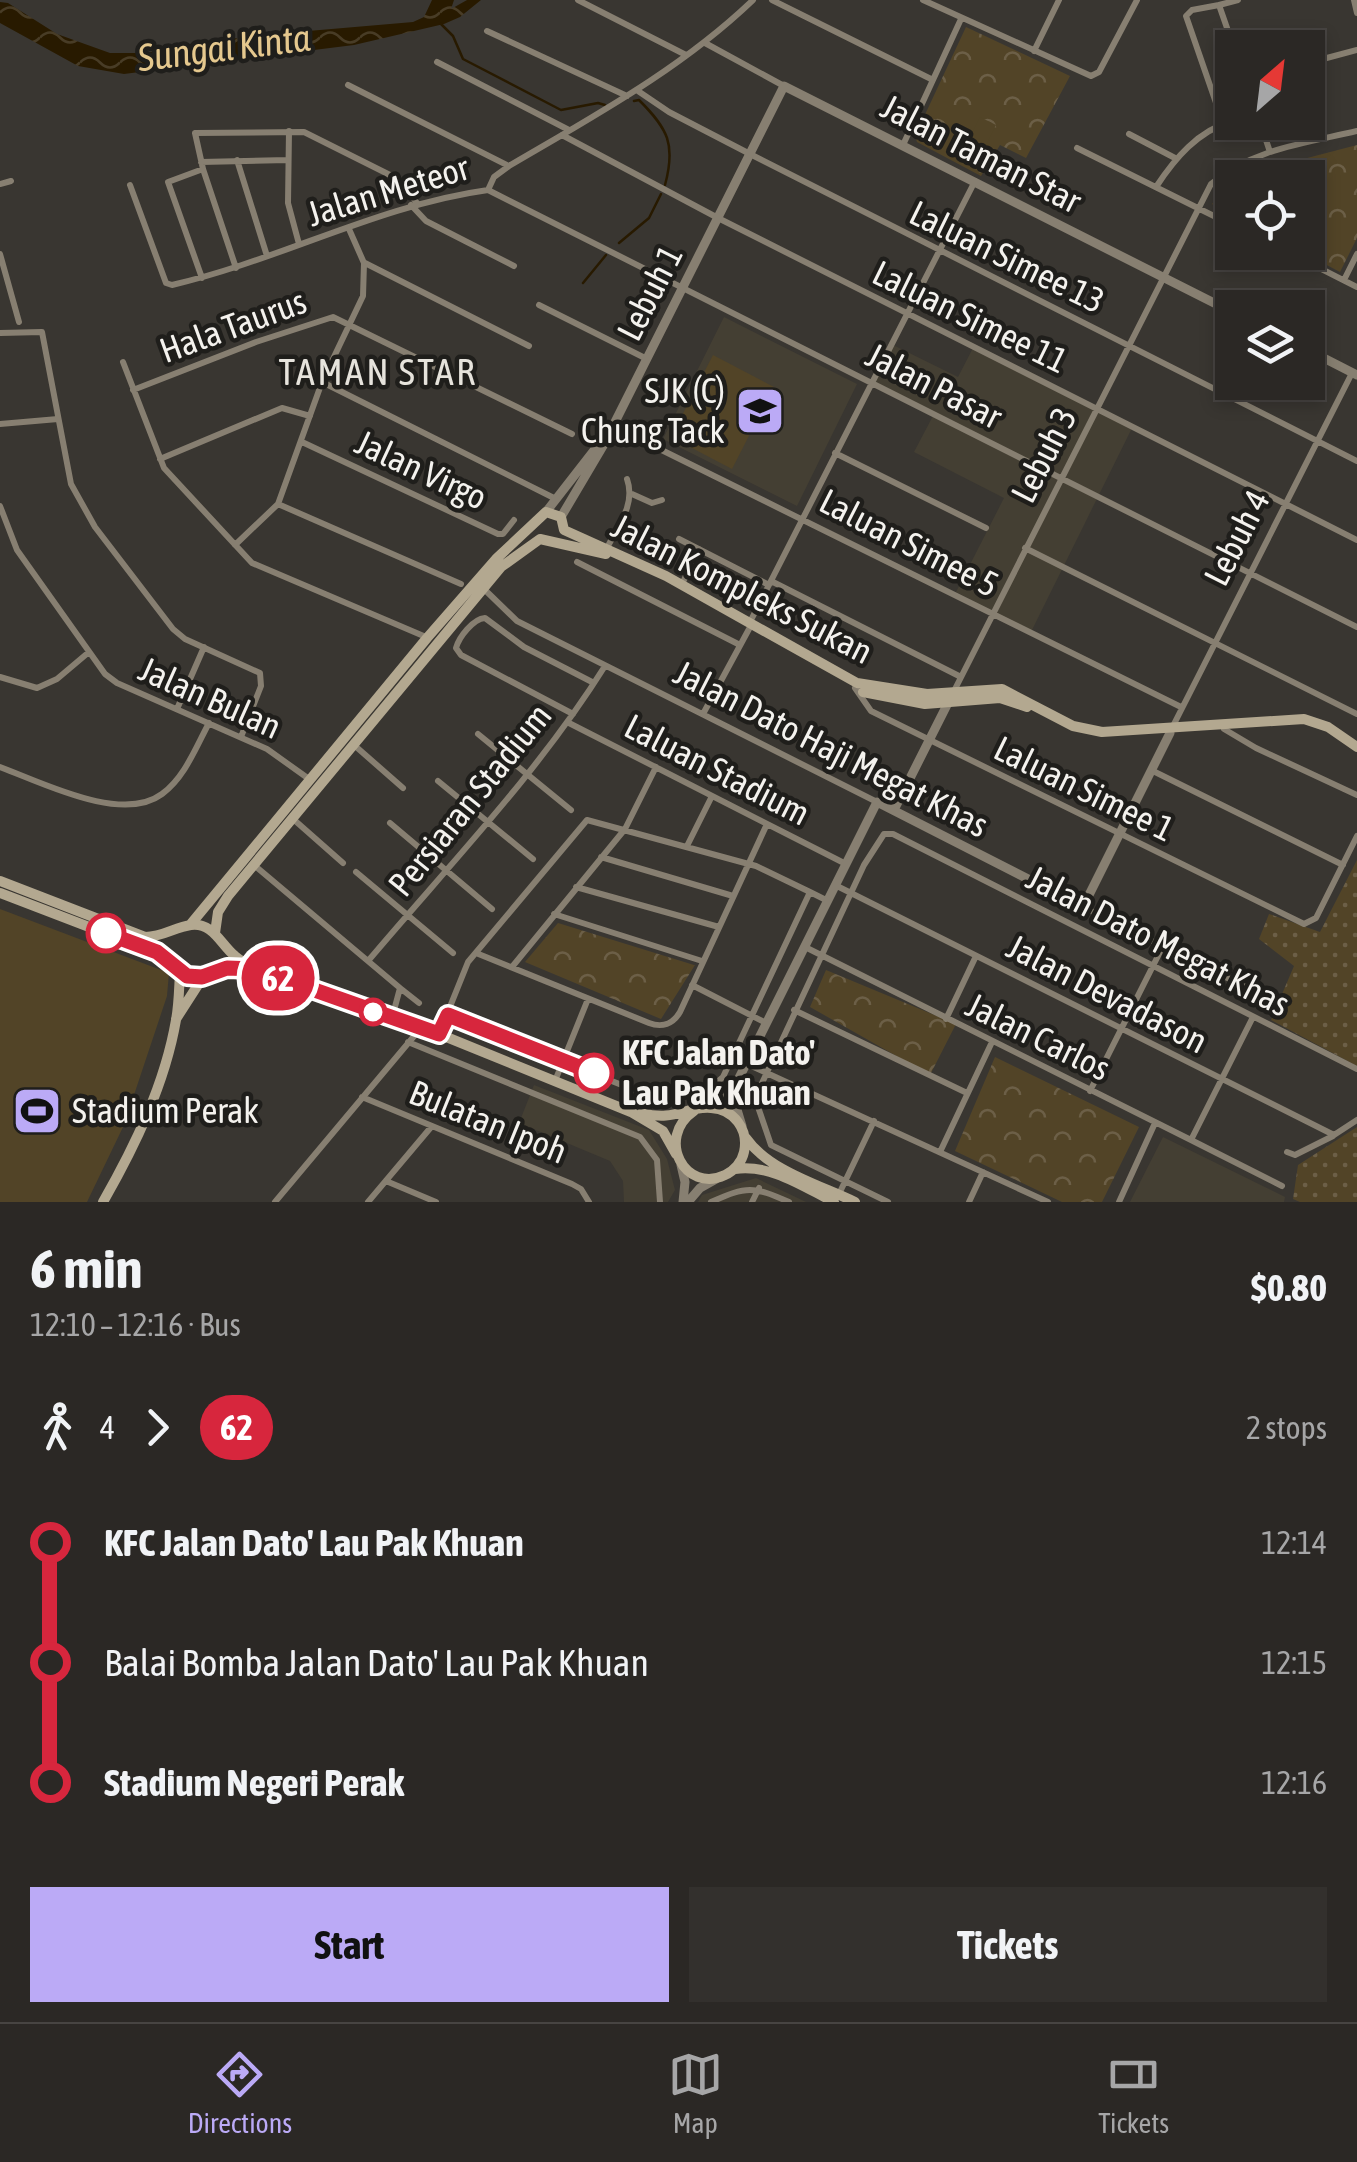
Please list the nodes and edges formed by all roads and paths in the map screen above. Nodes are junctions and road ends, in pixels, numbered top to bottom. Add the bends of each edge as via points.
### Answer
1 (578, 0) edge
2 (753, 0) edge
3 (772, 0) edge
4 (924, 0) edge
5 (1060, 0) edge
6 (1137, 0) edge
7 (1238, 0) edge
8 (1354, 0) edge
9 (1219, 5) junction
10 (1357, 13) edge
11 (962, 19) junction
12 (488, 30) dead end
13 (1228, 30) edge
14 (705, 44) junction
15 (1357, 50) edge
16 (1034, 51) junction
17 (686, 55) junction
18 (1325, 58) edge
19 (437, 62) dead end
20 (933, 80) junction
21 (348, 85) dead end
22 (784, 86) junction
23 (638, 91) junction
24 (628, 96) junction
25 (1215, 101) edge
26 (1215, 129) edge
27 (570, 130) junction
28 (289, 131) junction
29 (1357, 131) edge
30 (1129, 134) dead end
31 (562, 135) junction
32 (1266, 140) edge
33 (904, 145) junction
34 (1077, 148) dead end
35 (1270, 152) junction
36 (750, 154) junction
37 (1175, 158) junction
38 (237, 160) junction
39 (288, 160) junction
40 (202, 166) junction
41 (509, 166) junction
42 (975, 181) junction
43 (11, 182) dead end
44 (0, 184) edge
45 (130, 184) dead end
46 (1156, 187) junction
47 (488, 190) junction
48 (414, 204) junction
49 (1198, 208) junction
50 (1215, 216) edge
51 (718, 218) junction
52 (350, 229) junction
53 (299, 244) junction
54 (938, 251) junction
55 (1357, 254) edge
56 (0, 256) edge
57 (267, 256) junction
58 (364, 263) junction
59 (514, 266) dead end
60 (236, 268) junction
61 (1324, 270) edge
62 (1161, 277) junction
63 (202, 278) junction
64 (1344, 280) junction
65 (1357, 286) edge
66 (683, 288) junction
67 (1215, 304) edge
68 (539, 306) dead end
69 (906, 313) junction
70 (19, 322) dead end
71 (350, 324) junction
72 (0, 332) edge
73 (1127, 344) junction
74 (528, 346) dead end
75 (1325, 358) edge
76 (647, 359) junction
77 (123, 362) dead end
78 (1356, 374) edge
79 (322, 382) junction
80 (870, 382) junction
81 (133, 390) junction
82 (1096, 407) junction
83 (310, 416) junction
84 (58, 419) junction
85 (0, 424) edge
86 (613, 426) junction
87 (572, 434) dead end
88 (302, 442) junction
89 (1317, 442) junction
90 (835, 453) junction
91 (160, 459) junction
92 (1357, 462) edge
93 (1060, 478) junction
94 (627, 480) dead end
95 (632, 494) junction
96 (556, 499) junction
97 (662, 500) dead end
98 (278, 504) junction
99 (1285, 505) junction
100 (0, 506) edge
101 (546, 512) junction
102 (561, 517) junction
103 (803, 517) junction
104 (514, 520) dead end
105 (535, 521) junction
106 (986, 528) dead end
107 (564, 530) junction
108 (540, 539) junction
109 (679, 539) dead end
110 (1357, 540) edge
111 (555, 542) junction
112 (236, 545) junction
113 (607, 548) junction
114 (1025, 548) junction
115 (699, 549) junction
116 (576, 562) dead end
117 (1249, 575) junction
118 (770, 583) junction
119 (461, 584) dead end
120 (682, 585) junction
121 (483, 588) junction
122 (993, 613) junction
123 (517, 621) junction
124 (749, 626) junction
125 (1357, 628) edge
126 (508, 636) junction
127 (428, 638) junction
128 (1214, 643) junction
129 (740, 644) junction
130 (204, 647) junction
131 (89, 652) junction
132 (604, 666) junction
133 (0, 677) edge
134 (961, 677) junction
135 (594, 683) junction
136 (855, 688) junction
137 (951, 697) junction
138 (1182, 707) junction
139 (177, 709) junction
140 (573, 714) junction
141 (703, 714) junction
142 (1357, 714) edge
143 (568, 722) junction
144 (209, 723) junction
145 (1224, 728) junction
146 (1171, 731) junction
147 (478, 734) dead end
148 (242, 737) junction
149 (929, 741) junction
150 (354, 744) junction
151 (1357, 750) edge
152 (0, 766) edge
153 (656, 767) junction
154 (1151, 770) junction
155 (527, 774) junction
156 (309, 779) junction
157 (438, 782) dead end
158 (403, 788) dead end
159 (1357, 794) edge
160 (712, 796) junction
161 (877, 802) junction
162 (571, 810) dead end
163 (894, 810) junction
164 (291, 817) junction
165 (487, 821) junction
166 (390, 823) dead end
167 (767, 824) junction
168 (625, 829) junction
169 (1119, 834) junction
170 (1357, 836) edge
171 (687, 846) junction
172 (601, 858) junction
173 (533, 859) dead end
174 (844, 862) junction
175 (343, 863) dead end
176 (253, 864) junction
177 (748, 864) junction
178 (1343, 865) junction
179 (446, 870) junction
180 (356, 872) dead end
181 (0, 881) edge
182 (834, 884) junction
183 (576, 887) junction
184 (810, 892) junction
185 (851, 892) junction
186 (0, 893) edge
187 (733, 896) junction
188 (826, 900) junction
189 (1083, 907) junction
190 (492, 909) dead end
191 (408, 914) junction
192 (554, 914) junction
193 (186, 927) junction
194 (719, 928) junction
195 (217, 936) junction
196 (1163, 946) junction
197 (804, 947) junction
198 (453, 952) dead end
199 (476, 953) junction
200 (819, 956) junction
201 (976, 956) junction
202 (368, 961) junction
203 (702, 961) junction
204 (512, 966) junction
205 (176, 968) junction
206 (1152, 968) junction
207 (255, 969) junction
208 (206, 976) junction
209 (692, 985) junction
210 (1244, 986) dead end
211 (400, 988) junction
212 (588, 998) junction
213 (418, 1003) dead end
214 (794, 1010) junction
215 (752, 1014) junction
216 (448, 1015) junction
217 (392, 1018) junction
218 (1253, 1018) junction
219 (946, 1019) junction
220 (176, 1020) junction
221 (766, 1023) junction
222 (421, 1028) junction
223 (1122, 1028) junction
224 (439, 1034) junction
225 (408, 1042) junction
226 (992, 1042) junction
227 (562, 1060) junction
228 (747, 1064) junction
229 (1357, 1069) edge
230 (766, 1074) junction
231 (542, 1076) junction
232 (1220, 1078) junction
233 (554, 1080) junction
234 (736, 1084) junction
235 (1090, 1091) junction
236 (967, 1093) junction
237 (535, 1094) junction
238 (362, 1097) junction
239 (699, 1110) junction
240 (631, 1112) junction
241 (1357, 1120) edge
242 (874, 1121) junction
243 (1155, 1123) junction
244 (432, 1126) junction
245 (744, 1133) junction
246 (1334, 1135) junction
247 (1191, 1140) junction
248 (940, 1152) junction
249 (1287, 1152) dead end
250 (678, 1158) junction
251 (735, 1168) junction
252 (983, 1172) junction
253 (718, 1178) junction
254 (386, 1181) junction
255 (845, 1182) junction
256 (1282, 1186) dead end
257 (758, 1188) junction
258 (836, 1198) edge
259 (103, 1202) edge
260 (276, 1202) edge
261 (368, 1202) edge
262 (436, 1202) edge
263 (588, 1202) edge
264 (660, 1202) edge
265 (685, 1202) edge
266 (711, 1202) edge
267 (752, 1202) edge
268 (789, 1202) edge
269 (854, 1202) edge
270 (888, 1202) edge
271 (969, 1202) edge
272 (1048, 1202) edge
273 (1119, 1202) edge

1 - 17 street
2 - 14 street, Jalan Meteor
3 - 20 street
4 - 11 street
5 - 16 street
6 - 16 street via 1095,75
7 - 9 street
8 - 10 street
9 - 13 street
9 - 25 street via 1186,16
11 - 16 street
11 - 20 street
12 - 24 street
14 - 17 street, Jalan Meteor
14 - 22 street, Jalan Taman Star
15 - 18 street
17 - 23 street, Jalan Meteor
19 - 27 street
20 - 33 street
21 - 41 street
22 - 33 street, Jalan Taman Star
22 - 36 street, Lebuh 1
23 - 24 street, Jalan Meteor
23 - 36 street, Laluan Simee 13
24 - 27 street, Jalan Meteor
26 - 37 street
27 - 31 street, Jalan Meteor
28 - 39 street
28 - 40 street via 194,133
28 - 48 street via 313,136 398,179
29 - 35 street, Lebuh 3
30 - 37 street
31 - 41 street, Jalan Meteor
31 - 51 street, Laluan Simee 11
32 - 35 street
33 - 42 street, Jalan Taman Star
34 - 46 street
35 - 49 street, Lebuh 3 via 1232,166
36 - 51 street, Lebuh 1
36 - 54 street, Laluan Simee 13
37 - 46 street
38 - 39 street
38 - 40 street
38 - 57 street
39 - 53 street via 288,204
40 - 60 street
40 - 63 street via 168,182
41 - 47 street, Jalan Meteor
42 - 54 street
42 - 62 street, Jalan Taman Star
43 - 44 street
45 - 63 street, Jalan Meteor via 166,283
46 - 49 street
47 - 48 street, Jalan Meteor
47 - 66 street, Jalan Pasar
48 - 52 street, Jalan Meteor
48 - 59 street via 426,221
49 - 50 street
49 - 62 street, Lebuh 3
51 - 66 street, Lebuh 1
51 - 69 street, Laluan Simee 11
52 - 53 street, Jalan Meteor
52 - 58 street
53 - 57 street, Jalan Meteor
54 - 69 street
54 - 73 street, Laluan Simee 13
55 - 64 street
56 - 70 street
57 - 60 street, Jalan Meteor
58 - 71 street via 363,296
58 - 74 street
60 - 63 street, Jalan Meteor
61 - 64 street
62 - 67 street, Jalan Taman Star
62 - 73 street, Lebuh 3
64 - 65 street
66 - 76 street, Lebuh 1
66 - 80 street, Jalan Pasar
68 - 76 street
69 - 80 street
69 - 82 street, Laluan Simee 11
71 - 79 street
71 - 81 street, Hala Taurus via 322,318
71 - 87 street
72 - 84 street via 42,332
73 - 82 street, Lebuh 3
73 - 89 street, Laluan Simee 13
75 - 78 street
76 - 86 street, Lebuh 1
77 - 81 street
78 - 89 street, Lebuh 4
79 - 83 street
79 - 96 street
80 - 90 street
80 - 93 street, Jalan Pasar
81 - 91 street
82 - 93 street, Lebuh 3
82 - 99 street, Laluan Simee 11
83 - 88 street
83 - 91 street via 282,408
84 - 85 street
84 - 130 street via 71,484 95,526 173,629
86 - 96 street, Lebuh 1
86 - 102 street
86 - 103 street, Laluan Simee 5
88 - 98 street
88 - 104 street, Jalan Virgo via 500,535
89 - 92 street, Laluan Simee 13
89 - 99 street, Lebuh 4
90 - 103 street
90 - 106 street
91 - 112 street
93 - 114 street, Lebuh 3
93 - 117 street, Jalan Pasar
94 - 95 street
95 - 97 street
95 - 113 street
96 - 101 street, Lebuh 1
98 - 112 street
98 - 119 street
99 - 110 street, Laluan Simee 11
99 - 117 street, Lebuh 4
100 - 131 street, Jalan Bulan via 17,550
101 - 102 main road, Jalan Kompleks Sukan
101 - 105 main road
102 - 107 main road, Jalan Kompleks Sukan
103 - 118 street
103 - 122 street, Laluan Simee 5
105 - 108 main road
105 - 127 main road
107 - 111 main road, Jalan Kompleks Sukan
107 - 113 main road, Jalan Kompleks Sukan
108 - 111 main road, Jalan Kompleks Sukan
108 - 121 main road
109 - 115 street
111 - 124 main road, Jalan Kompleks Sukan via 628,562
112 - 127 street via 252,562
113 - 120 main road, Jalan Kompleks Sukan
114 - 122 street, Lebuh 3
114 - 128 street
115 - 118 street
115 - 120 street
116 - 129 street
117 - 125 street, Jalan Pasar
117 - 128 street, Lebuh 4
118 - 124 street
118 - 134 street
120 - 124 main road, Jalan Kompleks Sukan
121 - 123 street, Jalan Dato Haji Megat Khas
121 - 150 main road
122 - 134 street, Lebuh 3
122 - 138 street, Laluan Simee 5
123 - 126 street
123 - 132 street, Jalan Dato Haji Megat Khas
124 - 129 street
124 - 136 main road, Jalan Kompleks Sukan
124 - 137 main road, Jalan Kompleks Sukan via 868,687
126 - 135 street
126 - 140 street via 478,619 456,648
127 - 156 main road
128 - 138 street, Lebuh 4
128 - 142 street
129 - 141 street
130 - 139 street
130 - 148 street via 262,677
131 - 133 street via 37,688
131 - 139 street, Jalan Bulan via 116,683
132 - 135 street, Persiaran Stadium
132 - 141 street, Jalan Dato Haji Megat Khas
134 - 137 street, Lebuh 3
135 - 140 street, Persiaran Stadium
136 - 137 main road, Jalan Kompleks Sukan via 925,704
136 - 149 street, Laluan Simee 1 via 871,711
137 - 146 main road, Jalan Kompleks Sukan via 1011,692 1093,731
137 - 149 street
138 - 146 street, Lebuh 4
139 - 144 street, Jalan Bulan
140 - 143 street, Persiaran Stadium
141 - 161 street, Jalan Dato Haji Megat Khas
143 - 153 street, Laluan Stadium
143 - 155 street, Persiaran Stadium
144 - 148 street, Jalan Bulan
144 - 152 street via 172,784 139,805 100,802
145 - 146 main road, Jalan Kompleks Sukan
145 - 151 main road, Jalan Kompleks Sukan via 1312,725
145 - 159 street
146 - 151 main road, Jalan Kompleks Sukan via 1304,718 1328,726
146 - 154 street, Lebuh 4
147 - 155 street
148 - 156 street, Jalan Bulan
149 - 163 street
149 - 169 street, Laluan Simee 1
150 - 158 street
150 - 164 main road
153 - 160 street, Laluan Stadium
153 - 168 street
154 - 169 street, Lebuh 4
154 - 178 street
155 - 162 street
155 - 165 street, Persiaran Stadium
156 - 193 main road
157 - 165 street
160 - 167 street, Laluan Stadium
160 - 171 street
161 - 163 street, Jalan Dato Haji Megat Khas
161 - 174 street
163 - 189 street, Jalan Dato Haji Megat Khas
164 - 175 street
164 - 176 main road
165 - 173 street
165 - 179 street, Persiaran Stadium
166 - 179 street
167 - 174 street, Laluan Stadium
167 - 177 street
168 - 171 street
168 - 172 street
168 - 199 street via 584,822
169 - 178 street, Laluan Simee 1 via 1301,923 1316,918
169 - 189 street, Lebuh 4
170 - 178 street
171 - 177 street
172 - 183 street
172 - 187 street
174 - 182 street
176 - 195 main road via 222,905
176 - 202 street
177 - 184 street
177 - 187 street
179 - 190 street
179 - 191 street, Persiaran Stadium
180 - 191 street
181 - 193 main road via 145,937
182 - 185 street, Jalan Devadason
182 - 188 street
183 - 192 street
183 - 194 street
184 - 188 street
184 - 215 street
185 - 200 street
185 - 201 street, Jalan Devadason
185 - 206 street, Jalan Dato Megat Khas via 878,838 892,834
186 - 205 main road via 142,946
187 - 194 street
188 - 197 street
189 - 196 street, Jalan Dato Haji Megat Khas
191 - 198 street
191 - 202 street, Persiaran Stadium
192 - 203 street
192 - 204 street
193 - 195 main road via 202,926
193 - 205 main road via 169,948
194 - 203 street
195 - 207 main road
195 - 208 main road via 221,959
196 - 206 street
196 - 210 street, Jalan Dato Haji Megat Khas
197 - 200 street, Jalan Carlos
197 - 221 street
199 - 204 street
199 - 216 street
200 - 214 street
200 - 219 street, Jalan Carlos
201 - 219 street
201 - 223 street, Jalan Devadason
202 - 211 street
203 - 209 street
204 - 212 street
205 - 208 main road
205 - 220 main road
206 - 218 street, Jalan Dato Megat Khas
206 - 223 street
207 - 208 main road
207 - 217 main road
208 - 220 main road
209 - 212 street via 677,1016 660,1026
209 - 215 street
211 - 213 street
211 - 217 street
212 - 227 street
214 - 230 street
214 - 236 street
215 - 221 street
215 - 227 street via 719,1082 664,1101
216 - 224 street
216 - 227 street
217 - 222 main road
218 - 229 street, Jalan Dato Megat Khas
218 - 232 street
219 - 226 street, Jalan Carlos
220 - 259 main road via 136,1144
221 - 228 street
222 - 224 main road
222 - 225 street
223 - 232 street, Jalan Devadason
223 - 235 street
224 - 231 main road
225 - 237 street
225 - 238 street
226 - 235 street, Jalan Carlos
226 - 236 street
227 - 233 street
228 - 230 street
228 - 234 street
230 - 242 street
230 - 255 street via 755,1098 771,1146
231 - 233 main road
231 - 237 street
232 - 246 street, Jalan Devadason
232 - 247 street
233 - 240 main road
234 - 239 street
234 - 245 street
235 - 243 street, Jalan Carlos
236 - 248 street
237 - 264 street via 646,1141 659,1168
238 - 244 street, Bulatan Ipoh
238 - 260 street
239 - 240 main road via 657,1117
239 - 245 main road via 726,1112
239 - 250 main road via 679,1125
240 - 250 main road via 662,1130
241 - 246 street
242 - 248 street
242 - 255 street
243 - 247 street, Jalan Carlos
243 - 273 street
244 - 254 street
244 - 263 street, Bulatan Ipoh via 572,1184
245 - 251 main road via 746,1149
245 - 258 main road via 764,1158
246 - 249 street
247 - 256 street, Jalan Carlos
248 - 252 street
250 - 253 main road via 697,1176
250 - 265 street
251 - 253 main road
251 - 258 main road via 754,1166
252 - 271 street
252 - 272 street
253 - 265 street
254 - 261 street
254 - 262 street
255 - 258 street
255 - 270 street
257 - 266 street
257 - 267 street
257 - 268 street
258 - 269 main road

